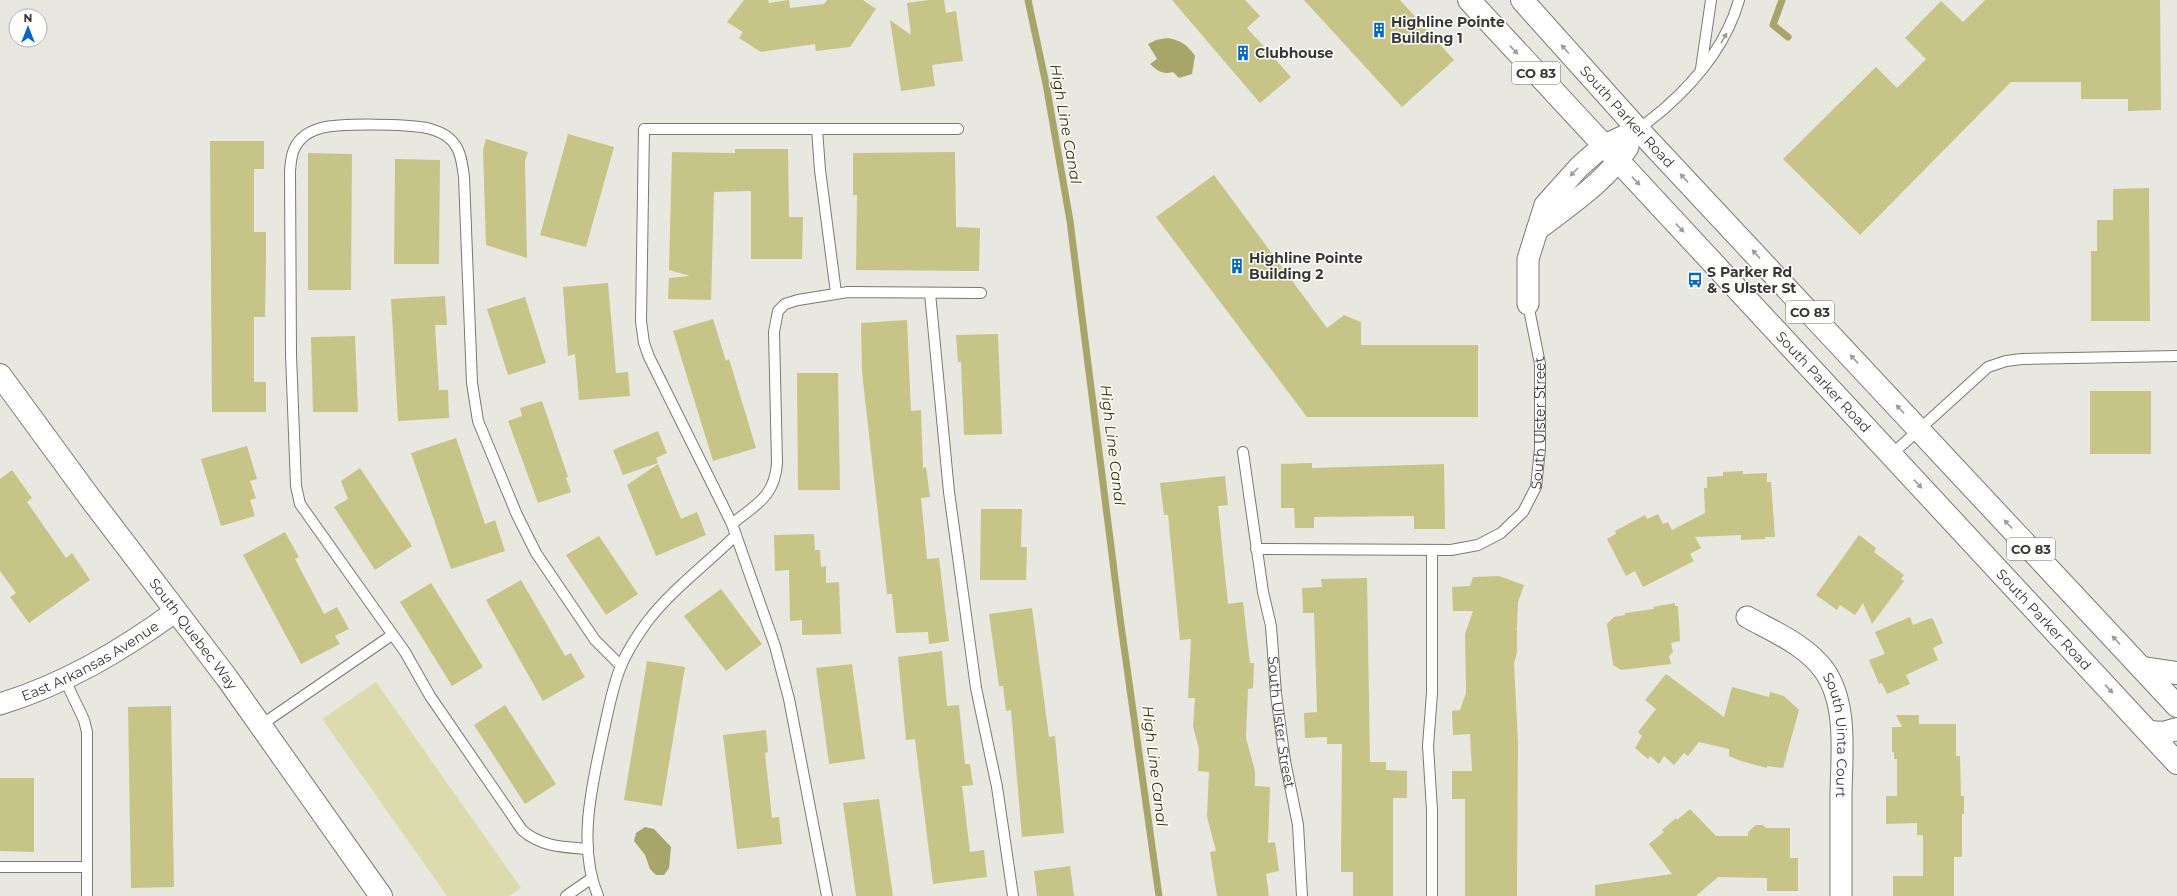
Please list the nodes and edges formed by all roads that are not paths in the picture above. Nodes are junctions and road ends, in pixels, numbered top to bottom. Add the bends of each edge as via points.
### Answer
1 (1469, 0) edge
2 (1522, 0) edge
3 (1711, 0) edge
4 (1739, 0) edge
5 (1701, 70) junction
6 (817, 129) junction
7 (958, 129) dead end
8 (1639, 129) junction
9 (1603, 146) junction
10 (1618, 162) junction
11 (1537, 230) junction
12 (836, 293) junction
13 (930, 293) junction
14 (980, 293) dead end
15 (1528, 304) joint
16 (2177, 356) edge
17 (0, 375) edge
18 (1919, 429) junction
19 (1243, 452) dead end
20 (1891, 455) junction
21 (732, 524) junction
22 (736, 535) junction
23 (1256, 549) junction
24 (1432, 551) junction
25 (176, 611) junction
26 (1748, 617) dead end
27 (392, 635) junction
28 (621, 666) junction
29 (2142, 668) junction
30 (2177, 673) edge
31 (65, 680) junction
32 (0, 704) edge
33 (2177, 706) edge
34 (261, 725) junction
35 (2177, 729) edge
36 (2148, 732) junction
37 (2177, 763) edge
38 (588, 849) junction
39 (87, 867) junction
40 (0, 868) edge
41 (592, 878) junction
42 (87, 896) edge
43 (381, 896) edge
44 (566, 896) edge
45 (598, 896) edge
46 (827, 896) edge
47 (1013, 896) edge
48 (1302, 896) edge
49 (1432, 896) edge
50 (1841, 896) edge

1 -> 9 main road, South Parker Road / CO 83
8 -> 2 main road, South Parker Road / CO 83
3 - 5 lane
5 -> 4 lane via 1724,38
5 - 8 lane via 1676,98
6 - 7 lane
6 - 12 lane
6 - 21 lane via 644,129 641,321 644,343
8 - 9 street, South Ulster Street
8 - 10 street
18 -> 8 main road, South Parker Road / CO 83
9 - 10 main road, South Parker Road / CO 83
9 -> 11 street, South Ulster Street via 1548,200 1542,210
10 - 11 street via 1596,184
10 -> 20 main road, South Parker Road / CO 83
11 - 15 street, South Ulster Street via 1528,259
12 - 13 lane
12 - 21 lane via 790,302 778,311 773,342 777,463 775,480 767,496
13 - 14 lane
13 - 47 lane via 950,500 976,688 997,786
15 - 24 lane, South Ulster Street via 1540,364 1540,449 1536,487 1523,512 1490,540 1465,548
16 - 18 lane via 2022,359 2000,362 1988,367
17 - 25 main road, South Quebec Way
18 - 20 lane
29 -> 18 main road, South Parker Road / CO 83
19 - 23 lane, South Ulster Street
20 -> 36 main road, South Parker Road / CO 83
21 - 22 lane
22 - 28 lane via 658,608 636,638
22 - 46 lane via 781,664
23 - 24 lane, South Ulster Street
23 - 48 lane, South Ulster Street via 1271,626 1276,694 1285,761 1298,825
24 - 49 lane via 1432,693 1428,746 1432,810
25 - 31 street, East Arkansas Avenue via 113,654
25 - 34 main road, South Quebec Way
26 - 50 street, South Uinta Court via 1808,653 1825,672 1835,694 1841,738
27 - 28 lane via 306,514 297,494 291,355 290,171 292,153 299,141 309,132 337,126 424,128 440,132 457,148 464,177 472,383 478,422 517,516 536,553 595,640
27 - 34 lane
27 - 38 lane via 430,696 522,830 544,844
28 - 38 lane via 596,767
29 - 30 main road
29 - 33 main road, South Parker Road / CO 83
31 - 32 street, East Arkansas Avenue
31 - 39 lane via 87,732
34 - 43 main road, South Quebec Way
35 - 36 main road via 2163,733
36 - 37 main road, South Parker Road / CO 83
38 - 41 lane
39 - 40 lane
39 - 42 lane
41 - 44 lane
41 - 45 lane

